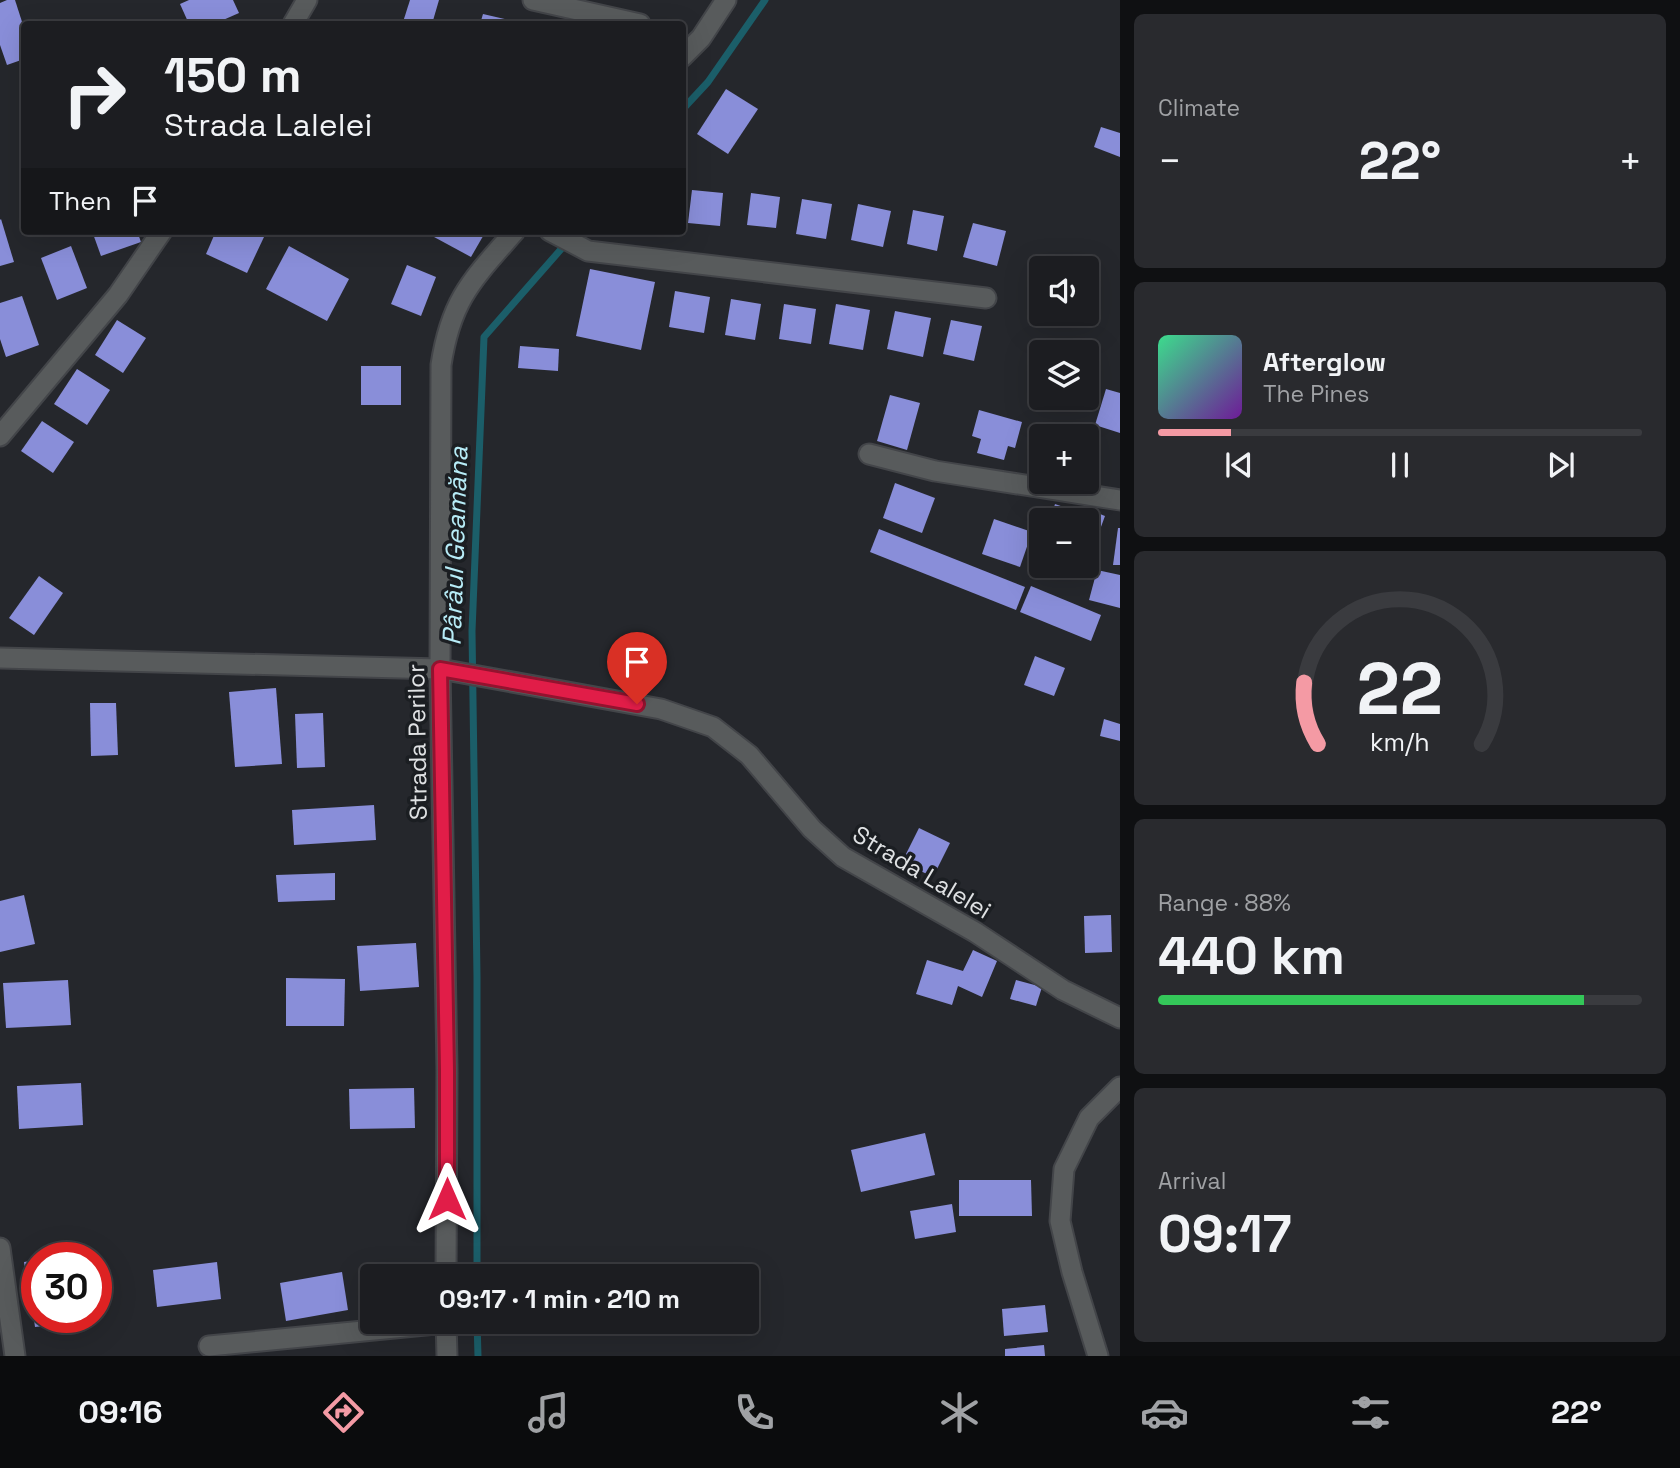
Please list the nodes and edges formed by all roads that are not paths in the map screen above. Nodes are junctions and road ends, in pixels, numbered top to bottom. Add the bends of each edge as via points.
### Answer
1 (307, 0) edge
2 (533, 0) edge
3 (726, 0) edge
4 (295, 21) edge
5 (627, 21) edge
6 (692, 36) edge
7 (159, 235) edge
8 (512, 235) edge
9 (558, 235) edge
10 (986, 298) dead end
11 (0, 435) edge
12 (869, 454) dead end
13 (1120, 500) edge
14 (0, 658) edge
15 (440, 669) junction
16 (1120, 1018) edge
17 (1120, 1087) edge
18 (0, 1248) edge
19 (446, 1264) edge
20 (360, 1331) edge
21 (446, 1334) edge
22 (209, 1346) dead end
23 (15, 1356) edge
24 (447, 1356) edge
25 (1098, 1356) edge

1 - 4 street
2 - 5 street
3 - 6 street
7 - 11 street via 118,295
8 - 15 street, Strada Perilor via 473,279 455,309 445,340 441,365
9 - 10 street via 588,251
12 - 13 street via 935,471
14 - 15 street, Strada Lalelei
15 - 16 street, Strada Lalelei via 661,709 713,727 749,755 812,829 843,857 975,932 1063,990
15 - 19 street, Strada Perilor
17 - 25 street via 1088,1118 1064,1169 1060,1221
18 - 23 street
20 - 22 street
21 - 24 street

